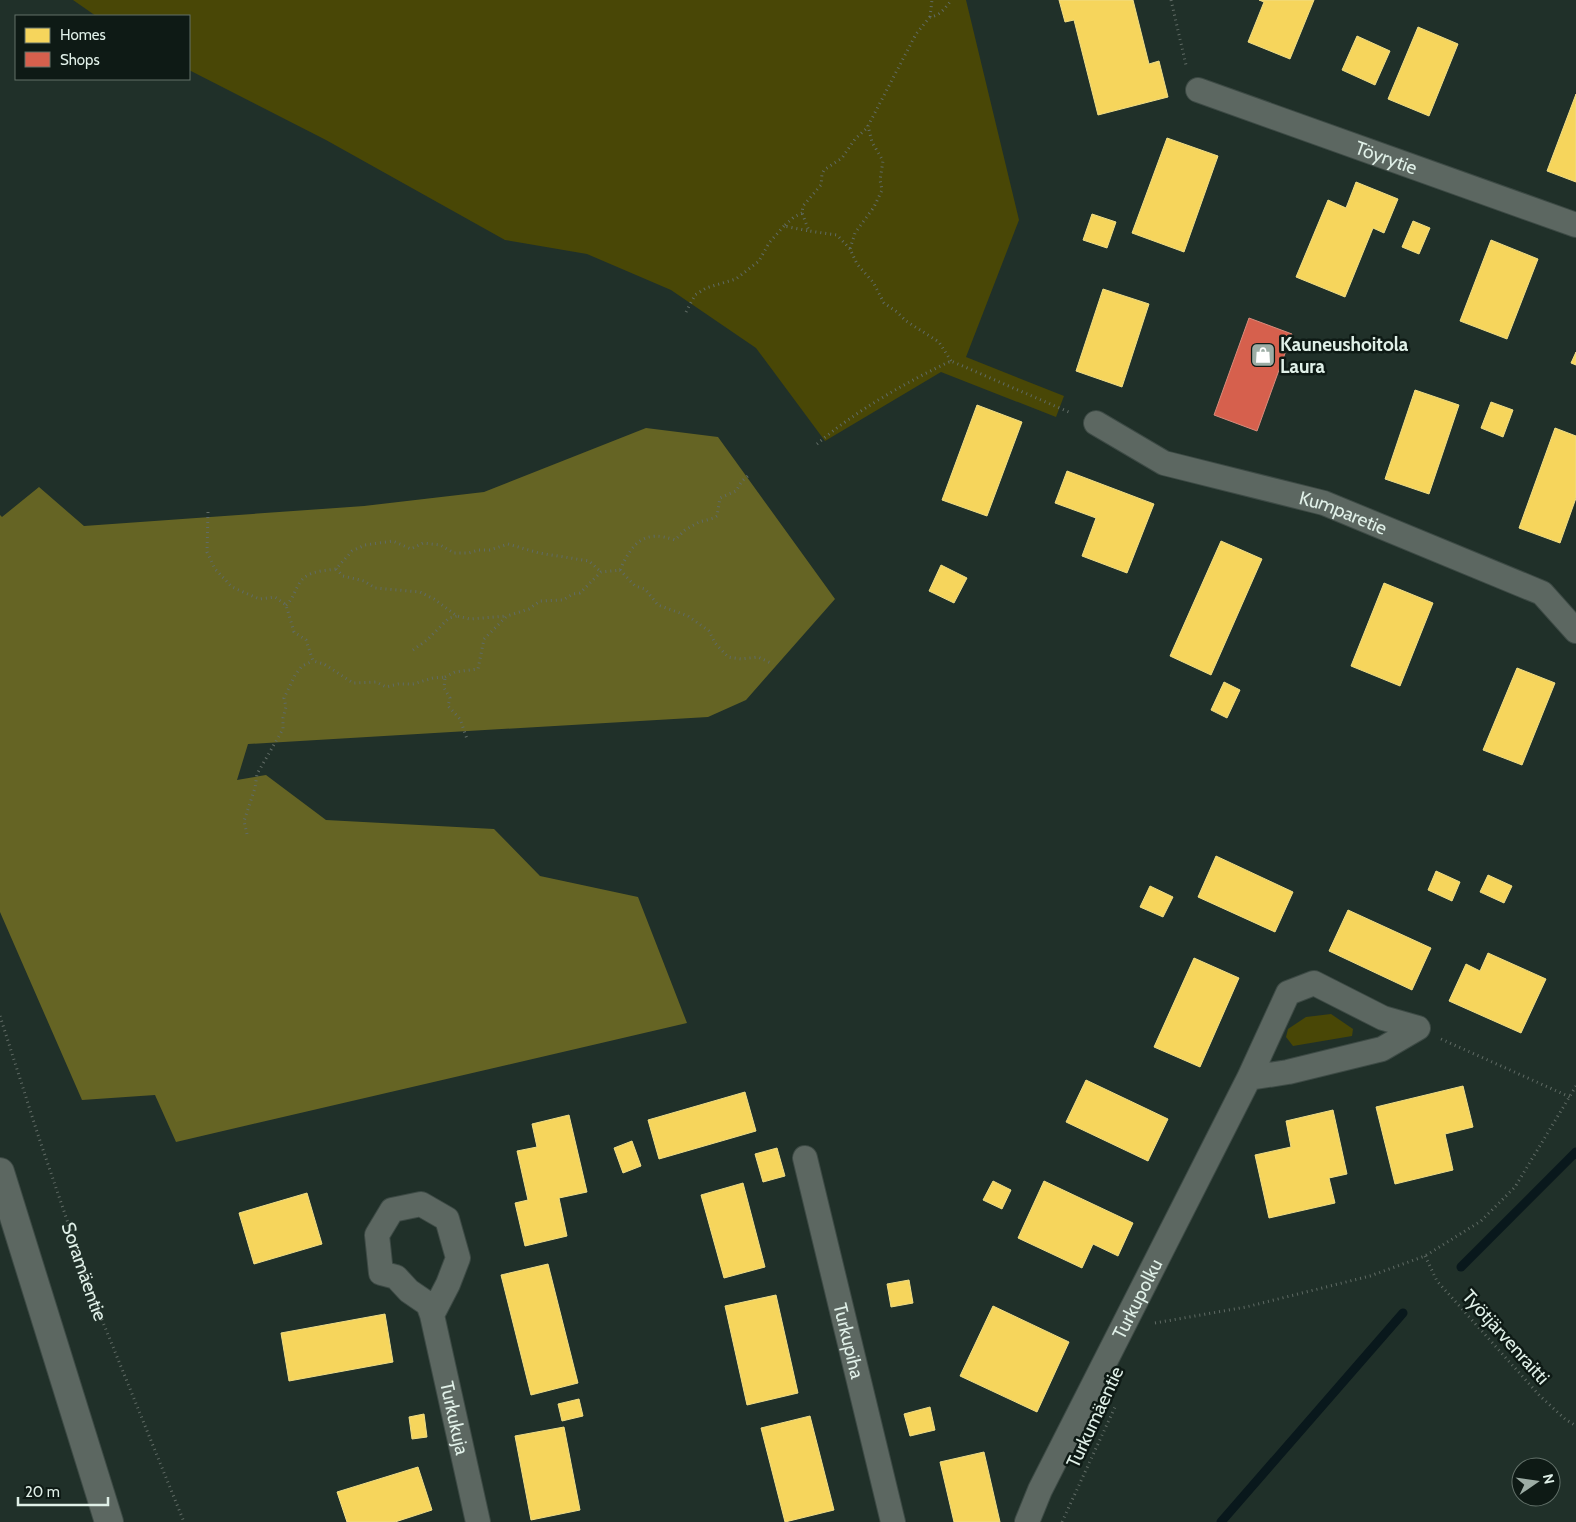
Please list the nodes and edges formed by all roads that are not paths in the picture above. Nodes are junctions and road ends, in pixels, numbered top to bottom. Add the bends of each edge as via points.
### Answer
1 (1198, 90) road end
2 (1576, 225) edge
3 (1096, 423) road end
4 (1576, 631) edge
5 (1249, 1078) junction
6 (805, 1158) dead end
7 (0, 1172) edge
8 (432, 1315) dead end
9 (109, 1522) edge
10 (478, 1522) edge
11 (893, 1522) edge
12 (1027, 1522) edge

1 - 2 street, Töyrytie
3 - 4 street, Kumparetie via 1164,463 1324,503 1542,593
5 - 5 street, Turkupolku via 1382,1049 1418,1028 1383,1018 1314,982 1288,993
5 - 12 street, Turkupolku via 1040,1490
6 - 11 street, Turkupiha
7 - 9 street
8 - 10 street, Turkukuja

